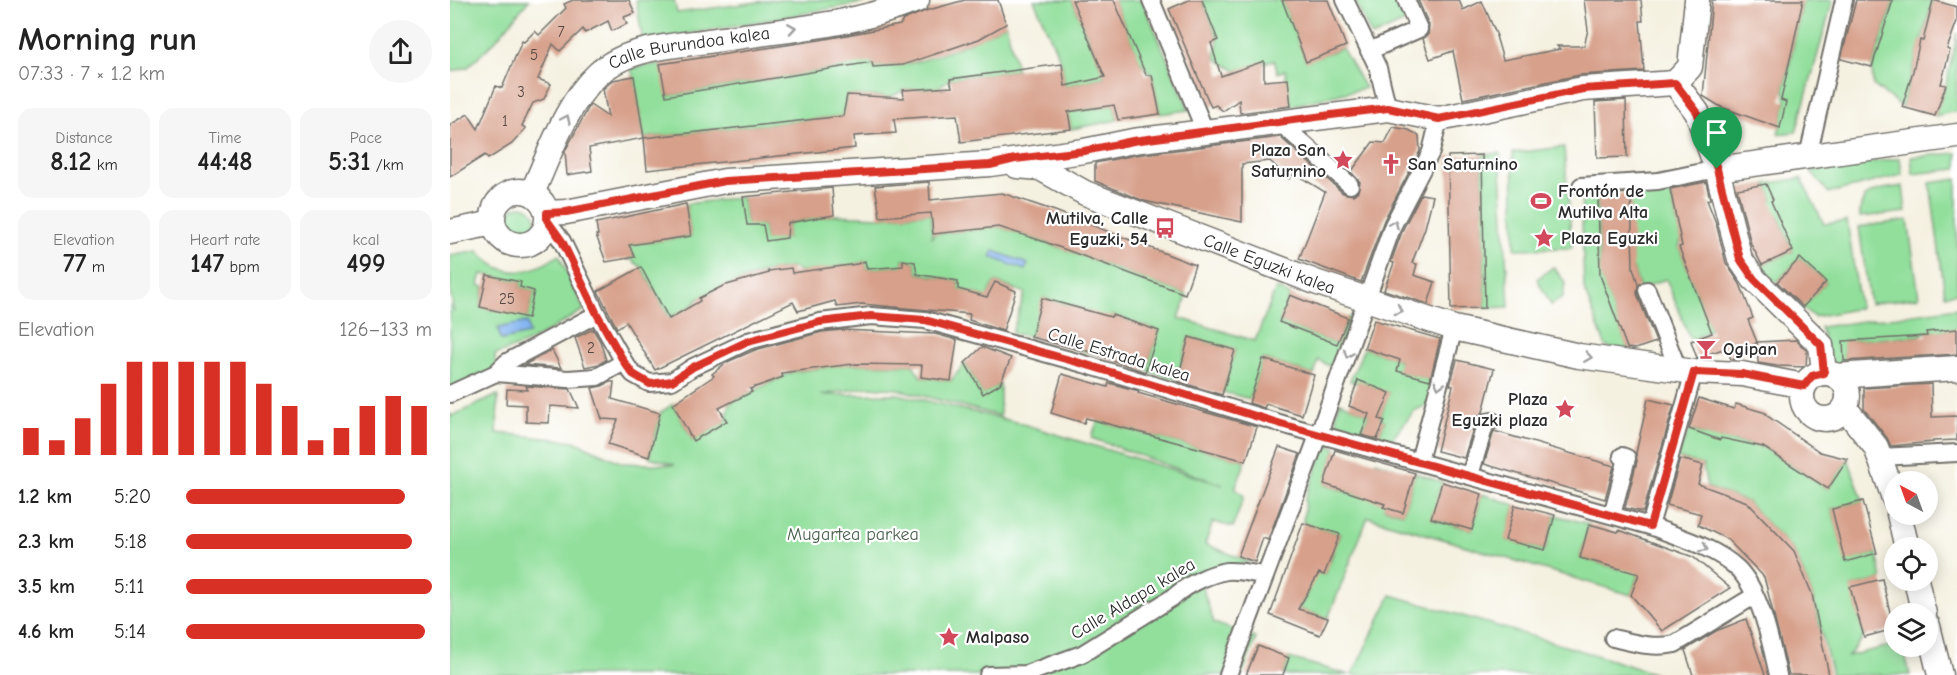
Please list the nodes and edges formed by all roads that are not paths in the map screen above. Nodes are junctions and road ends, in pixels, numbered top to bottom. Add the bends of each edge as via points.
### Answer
1 (917, 0) edge
2 (1151, 0) edge
3 (1345, 0) edge
4 (1406, 0) edge
5 (1697, 0) edge
6 (1844, 0) edge
7 (1370, 51) junction
8 (1675, 83) junction
9 (1388, 108) junction
10 (1439, 119) junction
11 (1279, 122) junction
12 (1206, 132) junction
13 (1957, 136) edge
14 (1084, 151) junction
15 (1808, 156) junction
16 (990, 165) junction
17 (1717, 169) junction
18 (1350, 184) dead end
19 (1581, 186) dead end
20 (532, 193) junction
21 (1085, 193) junction
22 (547, 217) junction
23 (493, 223) junction
24 (450, 232) edge
25 (1647, 290) dead end
26 (1367, 299) junction
27 (597, 314) junction
28 (1454, 328) junction
29 (624, 362) junction
30 (1957, 368) edge
31 (1686, 370) junction
32 (496, 373) junction
33 (1830, 374) junction
34 (1804, 386) junction
35 (450, 394) edge
36 (1845, 408) junction
37 (1492, 421) dead end
38 (1319, 434) junction
39 (1957, 453) edge
40 (1622, 456) dead end
41 (1880, 457) junction
42 (1419, 461) junction
43 (1885, 471) edge
44 (1470, 475) junction
45 (1612, 515) junction
46 (1650, 526) junction
47 (1265, 575) junction
48 (1752, 592) junction
49 (1613, 638) dead end
50 (1936, 657) edge
51 (988, 675) edge
52 (1228, 675) edge
53 (1778, 675) edge
54 (1940, 675) edge

20 -> 1 street, Calle Burundoa kalea via 576,98 599,72 625,56 860,18
2 - 12 street
3 - 7 street
4 - 7 street via 1419,29
5 - 8 street via 1690,67
6 - 15 street
7 - 9 street
8 - 10 street via 1583,89
8 - 17 street via 1697,112
9 - 10 street
9 - 11 street
26 -> 10 street via 1393,225 1431,152
11 - 12 street
11 - 18 street
12 - 14 street
13 - 15 street
14 - 16 street
14 - 21 street
15 - 17 street
16 - 21 street, Calle Eguzki kalea via 1040,168
16 - 22 street via 725,181
17 - 19 street via 1658,181
17 - 33 street via 1740,259 1754,279 1821,345
20 - 22 street via 544,205
20 - 23 street via 515,191 500,199
21 - 26 street, Calle Eguzki kalea
22 - 23 street via 540,236 517,245 502,238
22 - 27 street, Calle Estrada kalea
23 - 24 street
25 - 31 street
26 -> 28 street, Calle Eguzki kalea
26 -> 38 street
27 - 29 street, Calle Estrada kalea
27 - 32 street via 507,362
28 -> 31 street, Calle Eguzki kalea via 1579,356
28 -> 42 street
29 - 32 street via 597,377 568,379
29 - 38 street, Calle Estrada kalea via 633,374 650,384 672,381 748,341 820,322 871,316 925,320
30 - 33 street
31 - 34 street, Calle Eguzki kalea via 1742,374
31 - 46 street
32 - 35 street
33 - 34 street via 1812,376
33 - 36 street via 1846,387
34 - 36 street via 1803,401 1811,414 1825,419
36 - 41 street
37 - 44 street via 1486,422
38 - 42 street, Calle Estrada kalea
38 - 47 street
39 - 41 street
40 - 45 street via 1627,458
41 - 43 street
42 - 44 street, Calle Estrada kalea
44 - 45 street, Calle Estrada kalea
45 - 46 street, Calle Estrada kalea
46 -> 48 street, Calle Estrada kalea via 1706,548 1737,569
47 - 51 street, Calle Aldapa kalea via 1229,571 1210,576 1183,588 1082,654 1026,674
47 - 52 street
48 - 49 street via 1670,636 1664,646
48 - 53 street, Calle Estrada kalea via 1766,624
50 - 54 street

